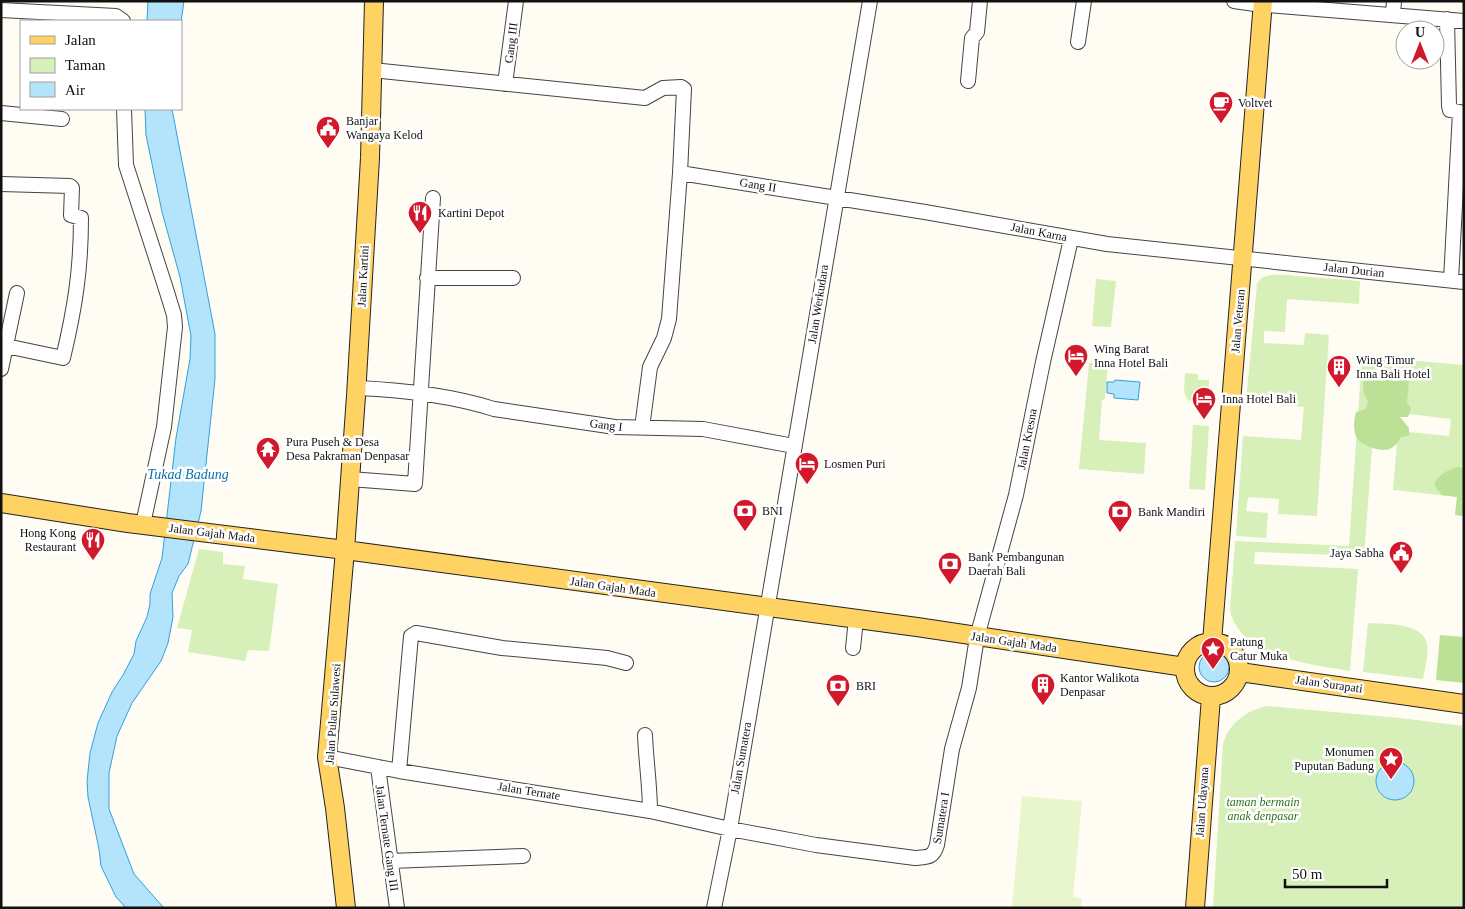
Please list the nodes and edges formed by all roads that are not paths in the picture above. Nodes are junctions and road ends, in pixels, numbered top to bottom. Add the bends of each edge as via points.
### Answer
1 (374, 1) edge
2 (516, 1) edge
3 (870, 1) edge
4 (980, 1) edge
5 (1084, 1) edge
6 (1234, 1) edge
7 (1263, 3) edge
8 (1393, 8) edge
9 (1, 10) edge
10 (1447, 19) junction
11 (122, 20) edge
12 (1464, 21) edge
13 (1078, 42) dead end
14 (372, 70) junction
15 (968, 81) dead end
16 (505, 84) junction
17 (124, 110) edge
18 (1, 112) edge
19 (62, 119) dead end
20 (680, 173) junction
21 (1, 184) edge
22 (836, 197) junction
23 (432, 198) dead end
24 (1071, 239) junction
25 (1244, 258) junction
26 (427, 278) junction
27 (514, 278) dead end
28 (1457, 281) edge
29 (18, 293) dead end
30 (6, 346) junction
31 (1, 369) edge
32 (357, 388) junction
33 (420, 392) junction
34 (642, 428) junction
35 (794, 446) junction
36 (350, 479) junction
37 (1, 503) edge
38 (146, 525) junction
39 (345, 550) junction
40 (767, 608) junction
41 (856, 619) junction
42 (977, 637) junction
43 (1212, 642) junction
44 (853, 648) dead end
45 (626, 663) dead end
46 (1185, 667) junction
47 (1240, 672) junction
48 (1211, 697) junction
49 (1464, 704) edge
50 (645, 735) dead end
51 (327, 757) junction
52 (378, 767) junction
53 (399, 771) junction
54 (650, 811) junction
55 (730, 829) junction
56 (523, 856) dead end
57 (390, 862) junction
58 (346, 908) edge
59 (397, 908) edge
60 (714, 908) edge
61 (1195, 908) edge

1 - 14 main road, Jalan Kartini
2 - 16 street, Gang III
3 - 22 street, Jalan Werkudara
4 - 15 street
5 - 13 street
6 - 7 street
7 - 8 street
7 - 25 main road, Jalan Veteran
8 - 10 street
9 - 11 street via 116,16
10 - 12 street
10 - 28 street via 1449,106 1450,110 1460,112
14 - 16 street
14 - 32 main road, Jalan Kartini
16 - 20 street via 645,98 663,88 682,88
17 - 38 street via 126,165 171,304 175,327 164,427
18 - 19 street
20 - 22 street, Gang II
20 - 34 street via 669,319 650,367
21 - 30 street via 70,186 71,216 80,218 78,281 63,358
22 - 24 street, Jalan Karna
22 - 35 street, Jalan Werkudara
23 - 26 street
24 - 25 street, Jalan Karna
24 - 42 street, Jalan Kresna via 1016,495
25 - 28 street, Jalan Durian
25 - 43 main road, Jalan Veteran
26 - 27 street
26 - 33 street
29 - 30 street
30 - 31 street
32 - 33 street, Gang I
32 - 36 main road, Jalan Kartini
33 - 34 street, Gang I via 494,409
33 - 36 street via 415,484
34 - 35 street, Gang I via 703,429
35 - 40 street, Jalan Werkudara
36 - 39 main road, Jalan Kartini
37 - 38 main road, Jalan Gajah Mada
38 - 39 main road, Jalan Gajah Mada
39 - 40 main road, Jalan Gajah Mada
39 - 51 main road, Jalan Pulau Sulawesi
40 - 41 main road, Jalan Gajah Mada
40 - 55 street, Jalan Sumatera
41 - 42 main road, Jalan Gajah Mada
41 - 44 street
42 - 46 main road, Jalan Gajah Mada
42 - 55 street, Sumatera I via 969,688 952,749 934,853 915,858
43 - 46 main road via 1204,643 1191,652
43 - 47 main road via 1222,643 1236,654
45 - 53 street via 607,658 502,648 416,633 411,636
46 - 48 main road via 1189,684 1202,695
47 - 48 main road via 1238,680 1227,693
47 - 49 main road, Jalan Surapati
48 - 61 main road, Jalan Udayana
50 - 54 street
51 - 52 street, Jalan Ternate
51 - 58 main road, Jalan Pulau Sulawesi via 336,808
52 - 53 street, Jalan Ternate
52 - 57 street, Jalan Ternate Gang III
53 - 54 street, Jalan Ternate
54 - 55 street, Jalan Ternate
55 - 60 street, Jalan Sumatera
56 - 57 street
57 - 59 street, Jalan Ternate Gang III

